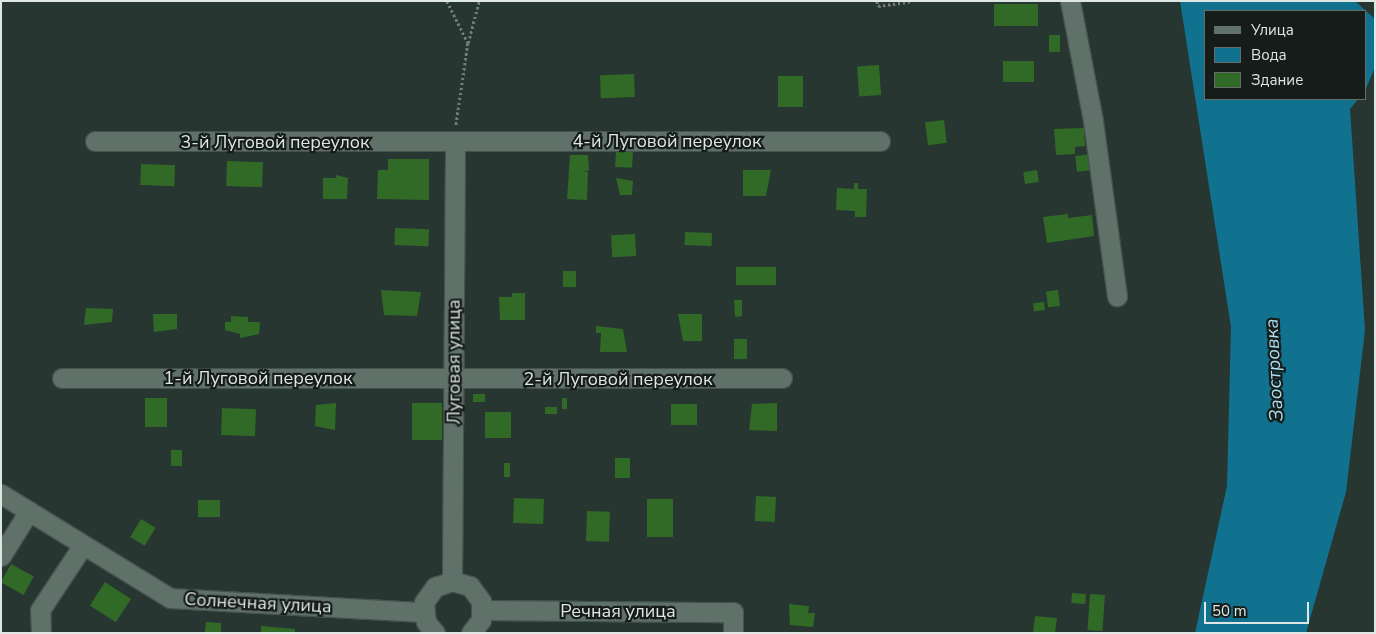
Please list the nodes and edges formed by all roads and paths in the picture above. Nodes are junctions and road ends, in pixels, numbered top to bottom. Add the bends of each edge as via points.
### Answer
1 (446, 1) edge
2 (479, 1) edge
3 (877, 1) edge
4 (912, 1) edge
5 (1070, 1) edge
6 (468, 43) junction
7 (95, 141) dead end
8 (880, 141) dead end
9 (455, 142) junction
10 (1117, 296) dead end
11 (62, 378) dead end
12 (782, 378) dead end
13 (455, 379) junction
14 (1, 494) edge
15 (29, 511) junction
16 (83, 545) junction
17 (1, 556) edge
18 (452, 581) junction
19 (482, 610) junction
20 (424, 612) junction
21 (40, 633) edge
22 (435, 633) edge
23 (471, 633) edge
24 (733, 633) edge

1 - 6 path
2 - 6 path
3 - 4 path via 878,6
5 - 10 street via 1093,121
6 - 9 path
7 - 9 street, 3-й Луговой переулок
8 - 9 street, 4-й Луговой переулок
9 - 13 street, Луговая улица
11 - 13 street, 1-й Луговой переулок
12 - 13 street, 2-й Луговой переулок
13 - 18 street, Луговая улица
14 - 15 street, Солнечная улица
15 - 16 street, Солнечная улица
15 - 17 street
16 - 20 street, Солнечная улица via 170,598
16 - 21 street via 40,610
18 - 19 street via 470,586 481,601
18 - 20 street via 435,587
19 - 23 street
19 - 24 street, Речная улица via 733,612
20 - 22 street

